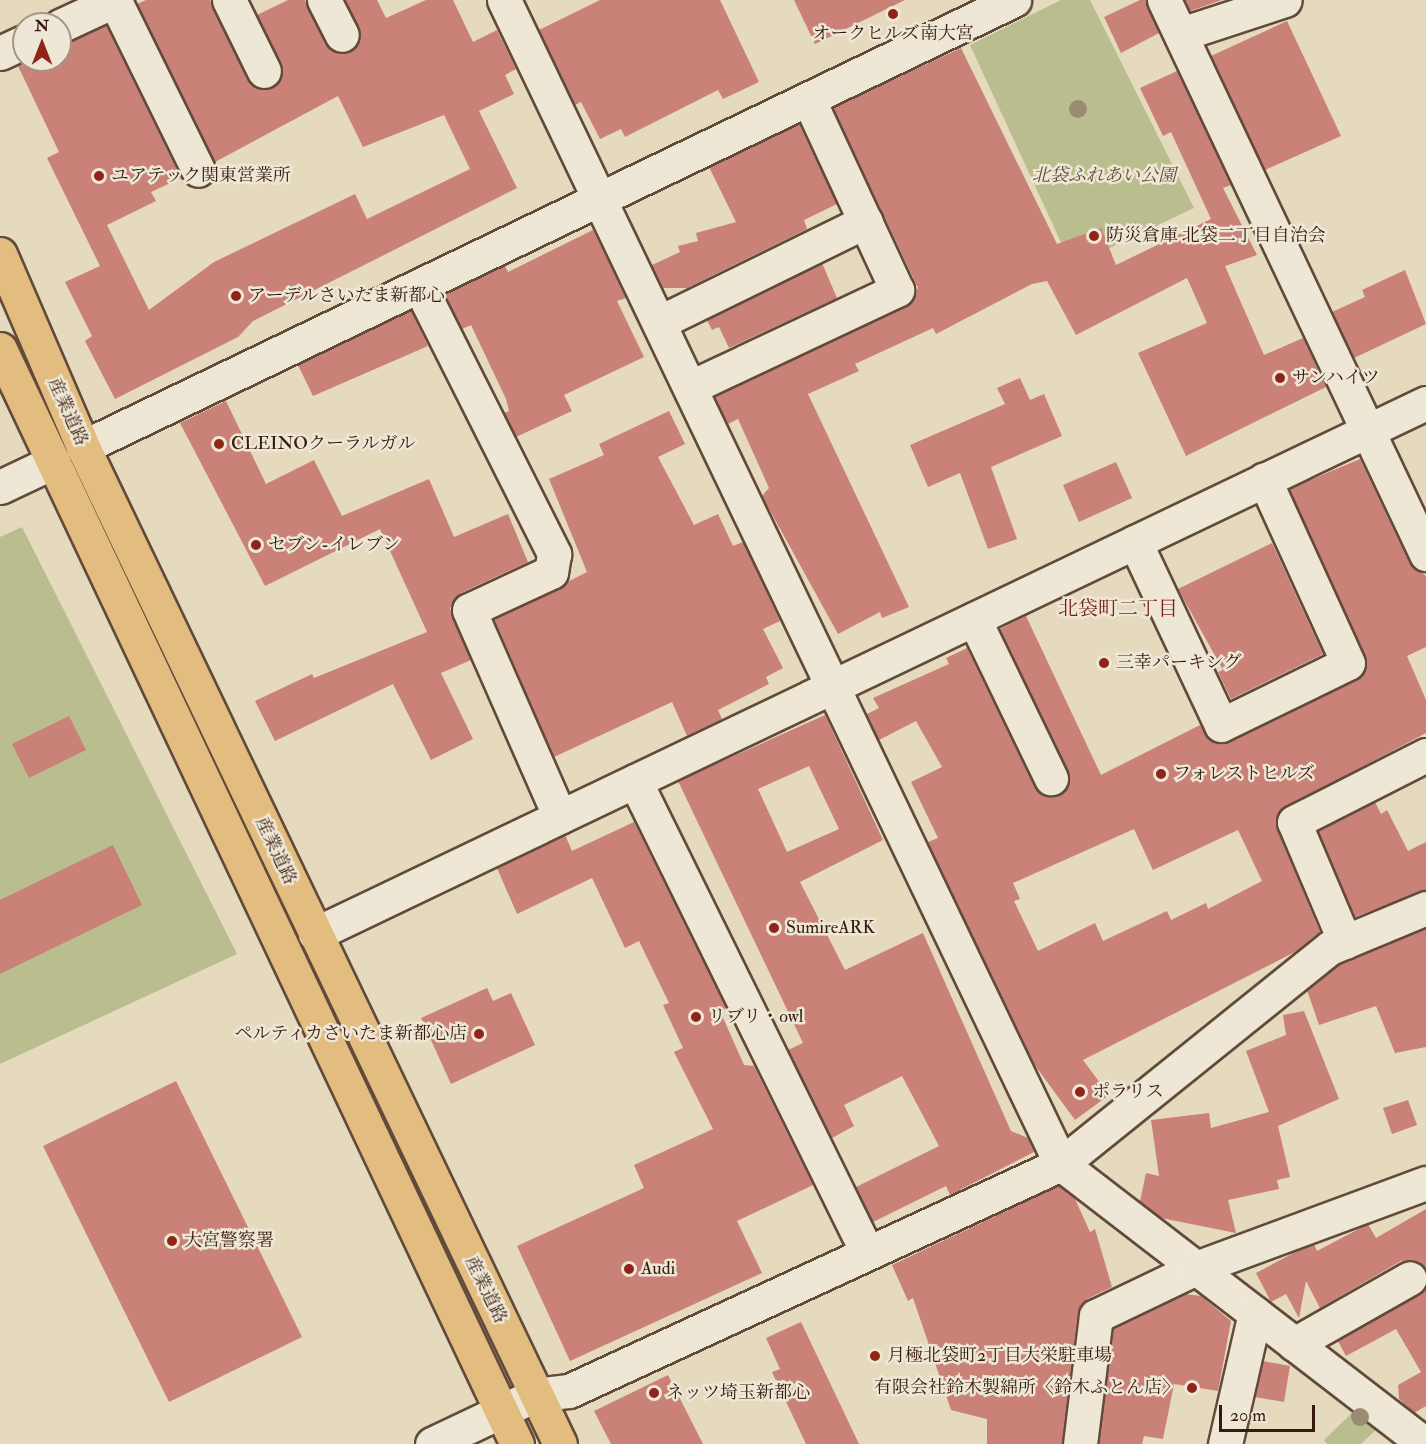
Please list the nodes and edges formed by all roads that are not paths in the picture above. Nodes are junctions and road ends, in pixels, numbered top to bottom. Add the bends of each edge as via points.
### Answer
1 (116, 0) edge
2 (229, 0) edge
3 (324, 0) edge
4 (504, 0) edge
5 (1014, 0) edge
6 (1164, 0) edge
7 (1285, 0) edge
8 (72, 20) edge
9 (1181, 34) junction
10 (342, 35) dead end
11 (264, 71) dead end
12 (809, 100) junction
13 (198, 170) dead end
14 (603, 200) junction
15 (866, 221) junction
16 (0, 254) edge
17 (420, 287) junction
18 (660, 322) junction
19 (0, 349) edge
20 (691, 387) junction
21 (1426, 403) edge
22 (1365, 430) junction
23 (83, 447) junction
24 (52, 462) junction
25 (1264, 479) junction
26 (0, 487) edge
27 (1135, 542) junction
28 (1426, 555) edge
29 (974, 619) junction
30 (831, 688) junction
31 (1426, 755) edge
32 (1051, 778) dead end
33 (635, 781) junction
34 (560, 817) junction
35 (1426, 908) edge
36 (315, 934) junction
37 (1345, 942) junction
38 (1061, 1164) junction
39 (1426, 1183) edge
40 (866, 1250) junction
41 (1196, 1268) junction
42 (1410, 1278) dead end
43 (1255, 1313) junction
44 (1294, 1344) junction
45 (535, 1395) junction
46 (500, 1411) junction
47 (432, 1444) edge
48 (517, 1444) edge
49 (560, 1444) edge
50 (1080, 1444) edge
51 (1225, 1444) edge
52 (1424, 1444) edge

1 - 8 street
1 - 13 street
2 - 11 street
3 - 10 street
4 - 14 street
5 - 12 street
6 - 9 street
7 - 9 street
9 - 22 street
12 - 14 street
12 - 15 street
14 - 17 street
14 - 18 street
15 - 18 street
15 - 20 street via 897,290
16 - 23 main road, 産業道路
17 - 23 street
17 - 34 street via 554,554 551,572 469,610
18 - 20 street
19 - 24 main road, 産業道路
20 - 30 street
21 - 22 street
22 - 25 street
22 - 28 street
23 - 36 main road, 産業道路
24 - 26 street
24 - 46 main road, 産業道路
25 - 27 street
25 - 27 street via 1348,663 1221,725
27 - 29 street
29 - 30 street
29 - 32 street
30 - 33 street
30 - 38 street
31 - 37 street via 1294,822
33 - 34 street
33 - 40 street
34 - 36 street
35 - 37 street
36 - 45 main road, 産業道路
37 - 38 street
38 - 40 street
38 - 41 street
39 - 41 street
40 - 45 street via 568,1392
41 - 43 street
41 - 50 street via 1096,1316
42 - 44 street
43 - 44 street
43 - 51 street
44 - 52 street
45 - 46 street
45 - 49 main road, 産業道路
46 - 47 street
46 - 48 main road, 産業道路

